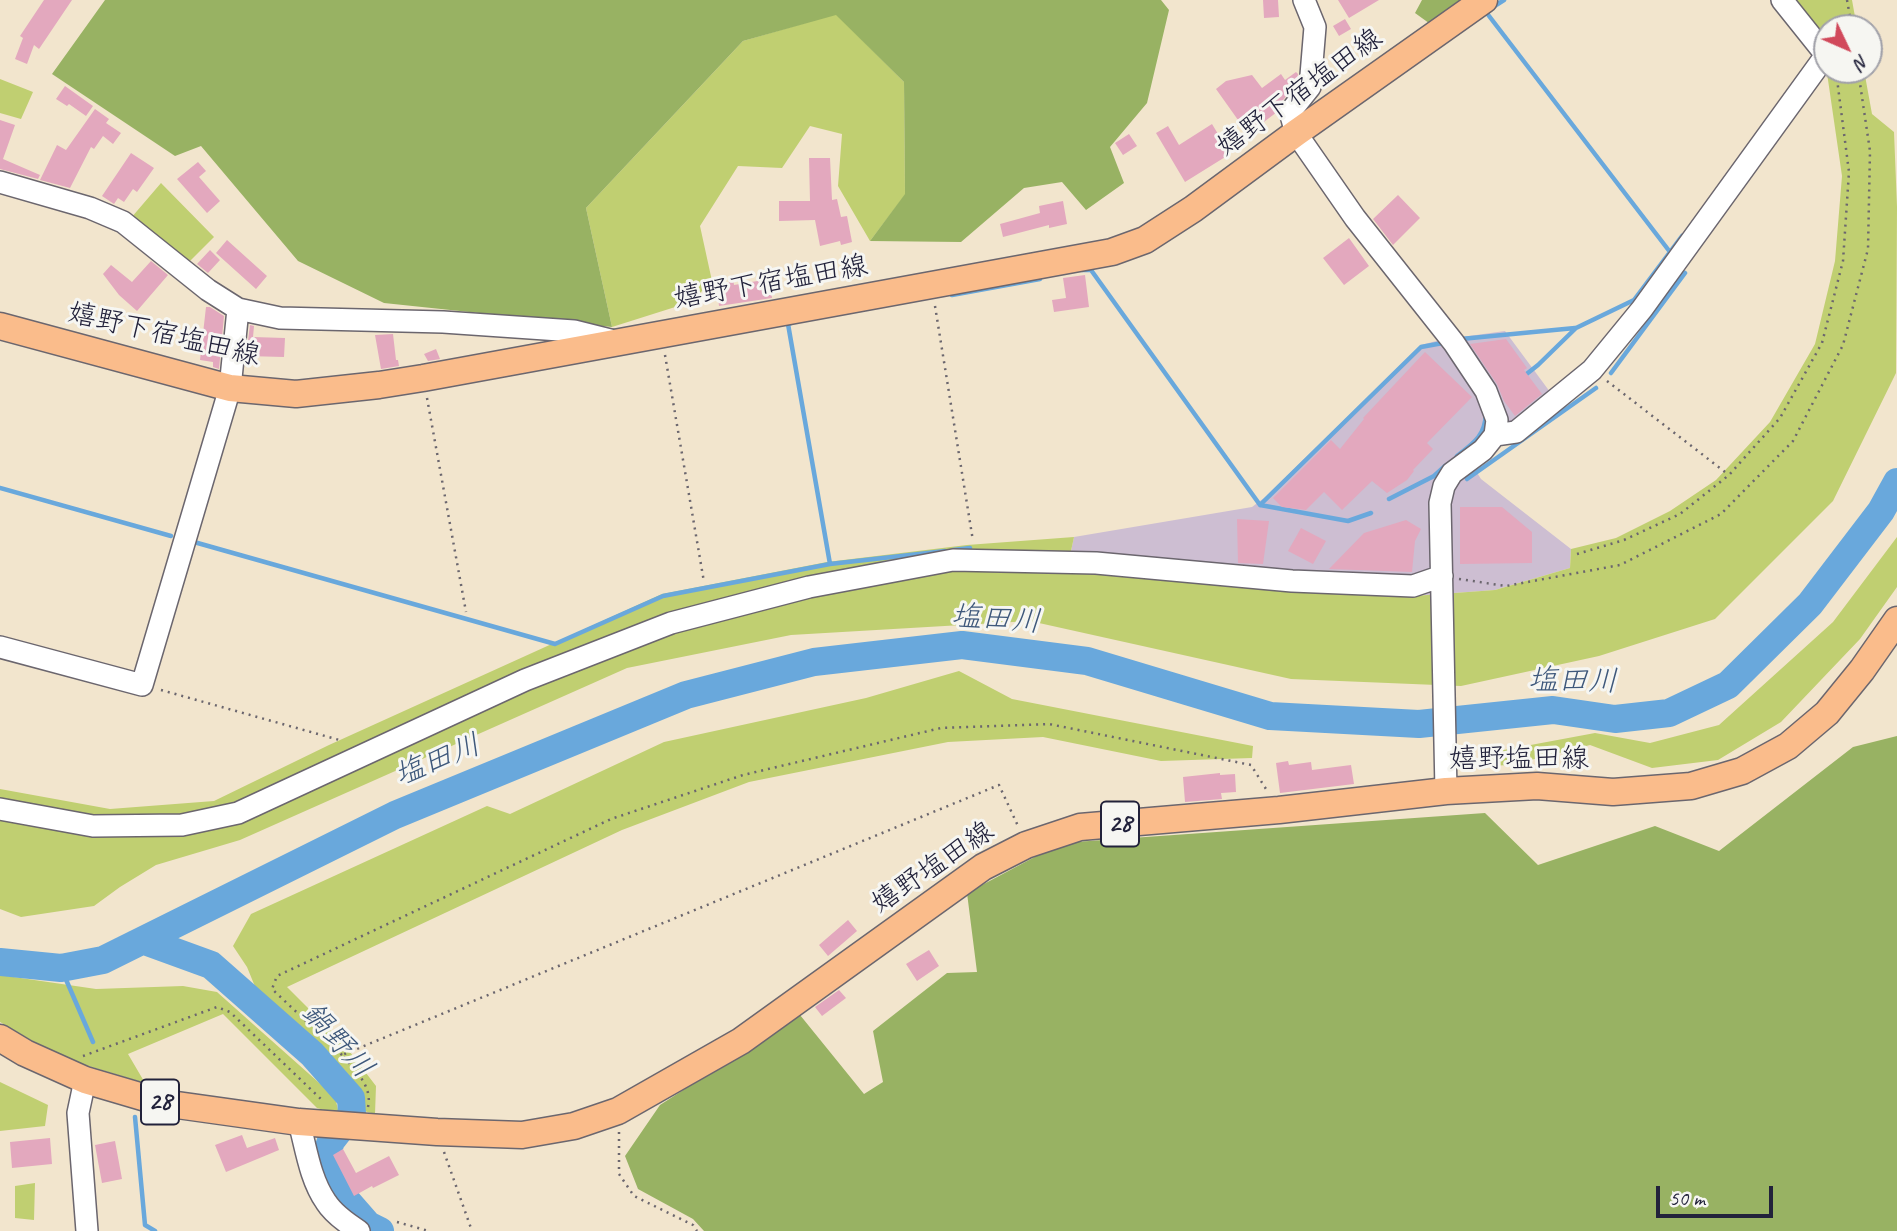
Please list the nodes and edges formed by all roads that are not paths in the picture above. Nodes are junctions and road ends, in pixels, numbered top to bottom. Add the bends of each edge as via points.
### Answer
1 (1304, 0) edge
2 (1484, 0) edge
3 (1787, 6) edge
4 (1296, 133) junction
5 (0, 182) edge
6 (237, 309) junction
7 (0, 326) edge
8 (616, 342) junction
9 (230, 388) junction
10 (1495, 435) junction
11 (1442, 581) junction
12 (1897, 620) edge
13 (0, 647) edge
14 (1446, 780) junction
15 (0, 809) edge
16 (0, 1038) edge
17 (84, 1068) junction
18 (299, 1122) junction
19 (87, 1231) edge
20 (359, 1231) edge

1 - 4 street via 1315,27 1310,87 1290,112
2 - 4 main road, 嬉野下宿塩田線
3 - 10 street via 1826,55 1642,309 1592,370 1516,432
4 - 8 main road, 嬉野下宿塩田線 via 1193,209 1145,240 1112,252
4 - 10 street via 1486,391 1497,420
5 - 6 street via 123,222
6 - 8 street via 280,318 574,331
6 - 9 street
7 - 9 main road, 嬉野下宿塩田線
8 - 9 main road, 嬉野下宿塩田線 via 379,385 296,394
9 - 13 street via 142,685
10 - 11 street via 1452,473 1444,486 1440,503
11 - 14 street
11 - 15 street via 1413,586 1292,581 1096,563 953,560 809,587 671,623 525,680 239,813 182,825 93,825
12 - 14 main road, 嬉野塩田線 / 28 via 1827,713 1788,746 1742,771 1692,786 1613,792
14 - 18 main road, 嬉野塩田線 / 28 via 1279,810 1080,827 1026,845 984,867 741,1041 618,1111 574,1126 522,1135
16 - 17 main road, 嬉野塩田線 / 28 via 25,1054
17 - 18 main road, 嬉野塩田線 / 28 via 163,1102
17 - 19 street via 78,1113
18 - 20 street via 326,1203

